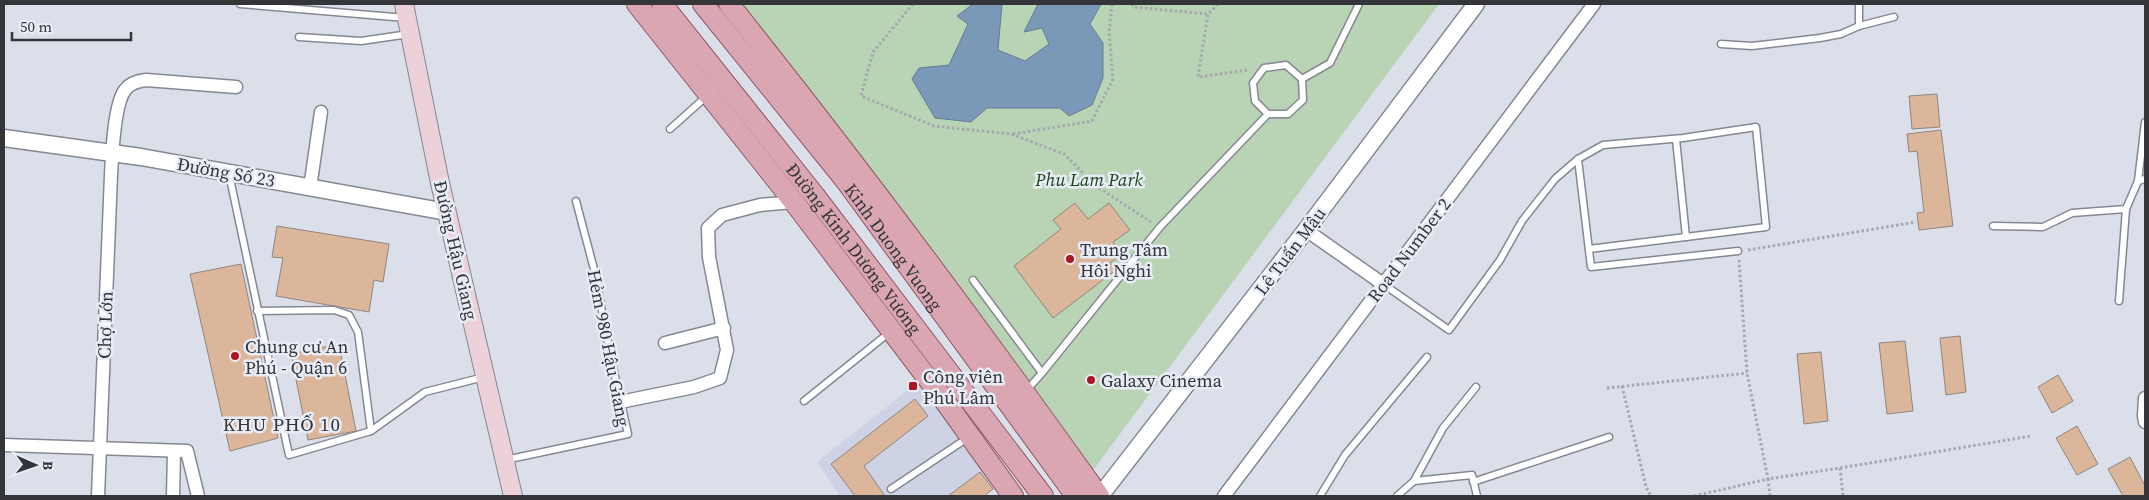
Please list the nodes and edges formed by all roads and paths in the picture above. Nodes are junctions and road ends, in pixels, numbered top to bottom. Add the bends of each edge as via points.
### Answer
1 (240, 4) edge
2 (637, 4) edge
3 (662, 4) edge
4 (703, 4) edge
5 (729, 4) edge
6 (913, 4) edge
7 (1112, 4) edge
8 (1132, 4) edge
9 (1218, 4) edge
10 (1359, 4) edge
11 (1476, 4) edge
12 (1594, 4) edge
13 (1859, 4) edge
14 (1208, 14) junction
15 (1894, 17) dead end
16 (407, 19) edge
17 (1859, 26) junction
18 (299, 37) dead end
19 (1721, 44) dead end
20 (1264, 68) junction
21 (1302, 79) junction
22 (236, 87) dead end
23 (708, 95) junction
24 (321, 112) dead end
25 (1268, 114) junction
26 (2145, 122) edge
27 (670, 128) dead end
28 (1011, 134) junction
29 (4, 138) edge
30 (1676, 139) junction
31 (112, 153) junction
32 (1578, 159) junction
33 (229, 173) junction
34 (2145, 179) edge
35 (2138, 181) junction
36 (310, 188) junction
37 (576, 201) dead end
38 (794, 202) junction
39 (2126, 209) junction
40 (447, 212) junction
41 (1916, 222) dead end
42 (1993, 226) dead end
43 (1160, 227) junction
44 (1306, 230) junction
45 (1686, 237) junction
46 (1589, 249) junction
47 (1738, 251) junction
48 (973, 280) dead end
49 (1383, 284) junction
50 (2120, 302) dead end
51 (258, 310) junction
52 (724, 328) junction
53 (891, 332) junction
54 (665, 343) dead end
55 (1427, 357) dead end
56 (1042, 373) junction
57 (1746, 373) junction
58 (487, 376) junction
59 (1622, 386) junction
60 (1476, 387) dead end
61 (1607, 388) dead end
62 (1025, 392) junction
63 (2145, 398) edge
64 (804, 401) dead end
65 (620, 402) junction
66 (1008, 405) junction
67 (986, 422) junction
68 (2145, 422) edge
69 (371, 431) junction
70 (970, 436) junction
71 (2031, 436) dead end
72 (1609, 437) dead end
73 (4, 445) edge
74 (100, 448) junction
75 (174, 451) junction
76 (505, 460) junction
77 (1840, 468) junction
78 (1768, 479) junction
79 (1414, 481) junction
80 (1473, 482) junction
81 (891, 489) dead end
82 (1010, 495) edge
83 (98, 496) edge
84 (173, 496) edge
85 (198, 496) edge
86 (513, 496) edge
87 (1043, 496) edge
88 (1076, 496) edge
89 (1100, 496) edge
90 (1224, 496) edge
91 (1320, 496) edge
92 (1398, 496) edge
93 (1477, 496) edge
94 (1651, 496) edge
95 (1694, 496) edge
96 (1770, 496) edge
97 (1843, 496) edge

1 - 16 lane
2 - 23 main road, Đường Kinh Dương Vương
3 - 67 main road, Đường Kinh Dương Vương via 815,196
4 - 66 main road, Kinh Duong Vuong via 846,181
5 - 62 main road via 824,122
6 - 28 path via 873,52 861,96 934,126
7 - 28 path via 1112,79 1092,120
8 - 14 path via 1133,7
9 - 14 path
10 - 21 lane via 1330,63
11 - 44 street, Lê Tuấn Mậu
12 - 49 street, Road Number 2
13 - 17 lane
14 - 20 path via 1198,77
15 - 17 lane
16 - 18 lane via 362,41
16 - 40 main road, Đường Hậu Giang
17 - 19 lane via 1841,34 1770,45
20 - 21 lane via 1286,65
20 - 25 lane via 1253,83 1255,101
21 - 25 lane via 1302,100 1288,114
22 - 31 street, Chợ Lớn via 146,80 132,84 121,96
23 - 27 lane
23 - 38 main road, Đường Kinh Dương Vương
24 - 36 street
25 - 43 lane
26 - 35 lane
28 - 43 path via 1064,154 1096,186
29 - 31 street, Đường Số 23
30 - 32 lane via 1603,145
30 - 45 lane
30 - 45 lane via 1756,127 1766,227
31 - 33 street, Đường Số 23
31 - 74 street, Chợ Lớn
32 - 46 lane
32 - 49 lane via 1555,179 1522,221 1500,260 1449,330
33 - 36 street, Đường Số 23
33 - 51 lane
34 - 35 lane
35 - 39 lane
36 - 40 street, Đường Số 23
37 - 65 lane, Hẻm 980 Hậu Giang via 594,269
38 - 52 street via 760,205 722,215 708,228 709,257
38 - 53 main road, Đường Kinh Dương Vương
39 - 42 lane via 2072,213 2043,227
39 - 50 lane
40 - 58 main road, Đường Hậu Giang
41 - 47 path
43 - 56 lane
44 - 49 street
44 - 89 street, Lê Tuấn Mậu
45 - 46 lane
46 - 47 lane via 1591,267
47 - 57 path
48 - 56 lane
49 - 90 street, Road Number 2
51 - 69 lane via 334,310 349,315 358,332
51 - 69 lane via 289,455
52 - 54 street
52 - 65 street via 727,350 720,378 694,387
53 - 64 lane
53 - 70 main road, Đường Kinh Dương Vương
55 - 91 lane via 1345,455
56 - 62 lane
57 - 59 path
57 - 78 path
58 - 69 lane via 425,392
58 - 76 main road, Đường Hậu Giang
59 - 61 path
59 - 94 path via 1646,487
60 - 79 lane via 1443,428
62 - 66 main road
62 - 89 main road
63 - 68 street
65 - 76 lane, Hẻm 980 Hậu Giang via 628,434
66 - 67 main road
66 - 88 main road, Kinh Duong Vuong
67 - 70 main road
67 - 87 main road, Đường Kinh Dương Vương
70 - 81 lane
70 - 82 main road, Đường Kinh Dương Vương
71 - 77 path
72 - 80 lane
73 - 74 street
74 - 75 street
74 - 83 street, Chợ Lớn
75 - 84 street
75 - 85 street via 186,451
76 - 86 main road, Đường Hậu Giang
77 - 78 path
77 - 97 path
78 - 95 path
78 - 96 path
79 - 80 lane via 1472,475
79 - 92 lane
80 - 93 lane

